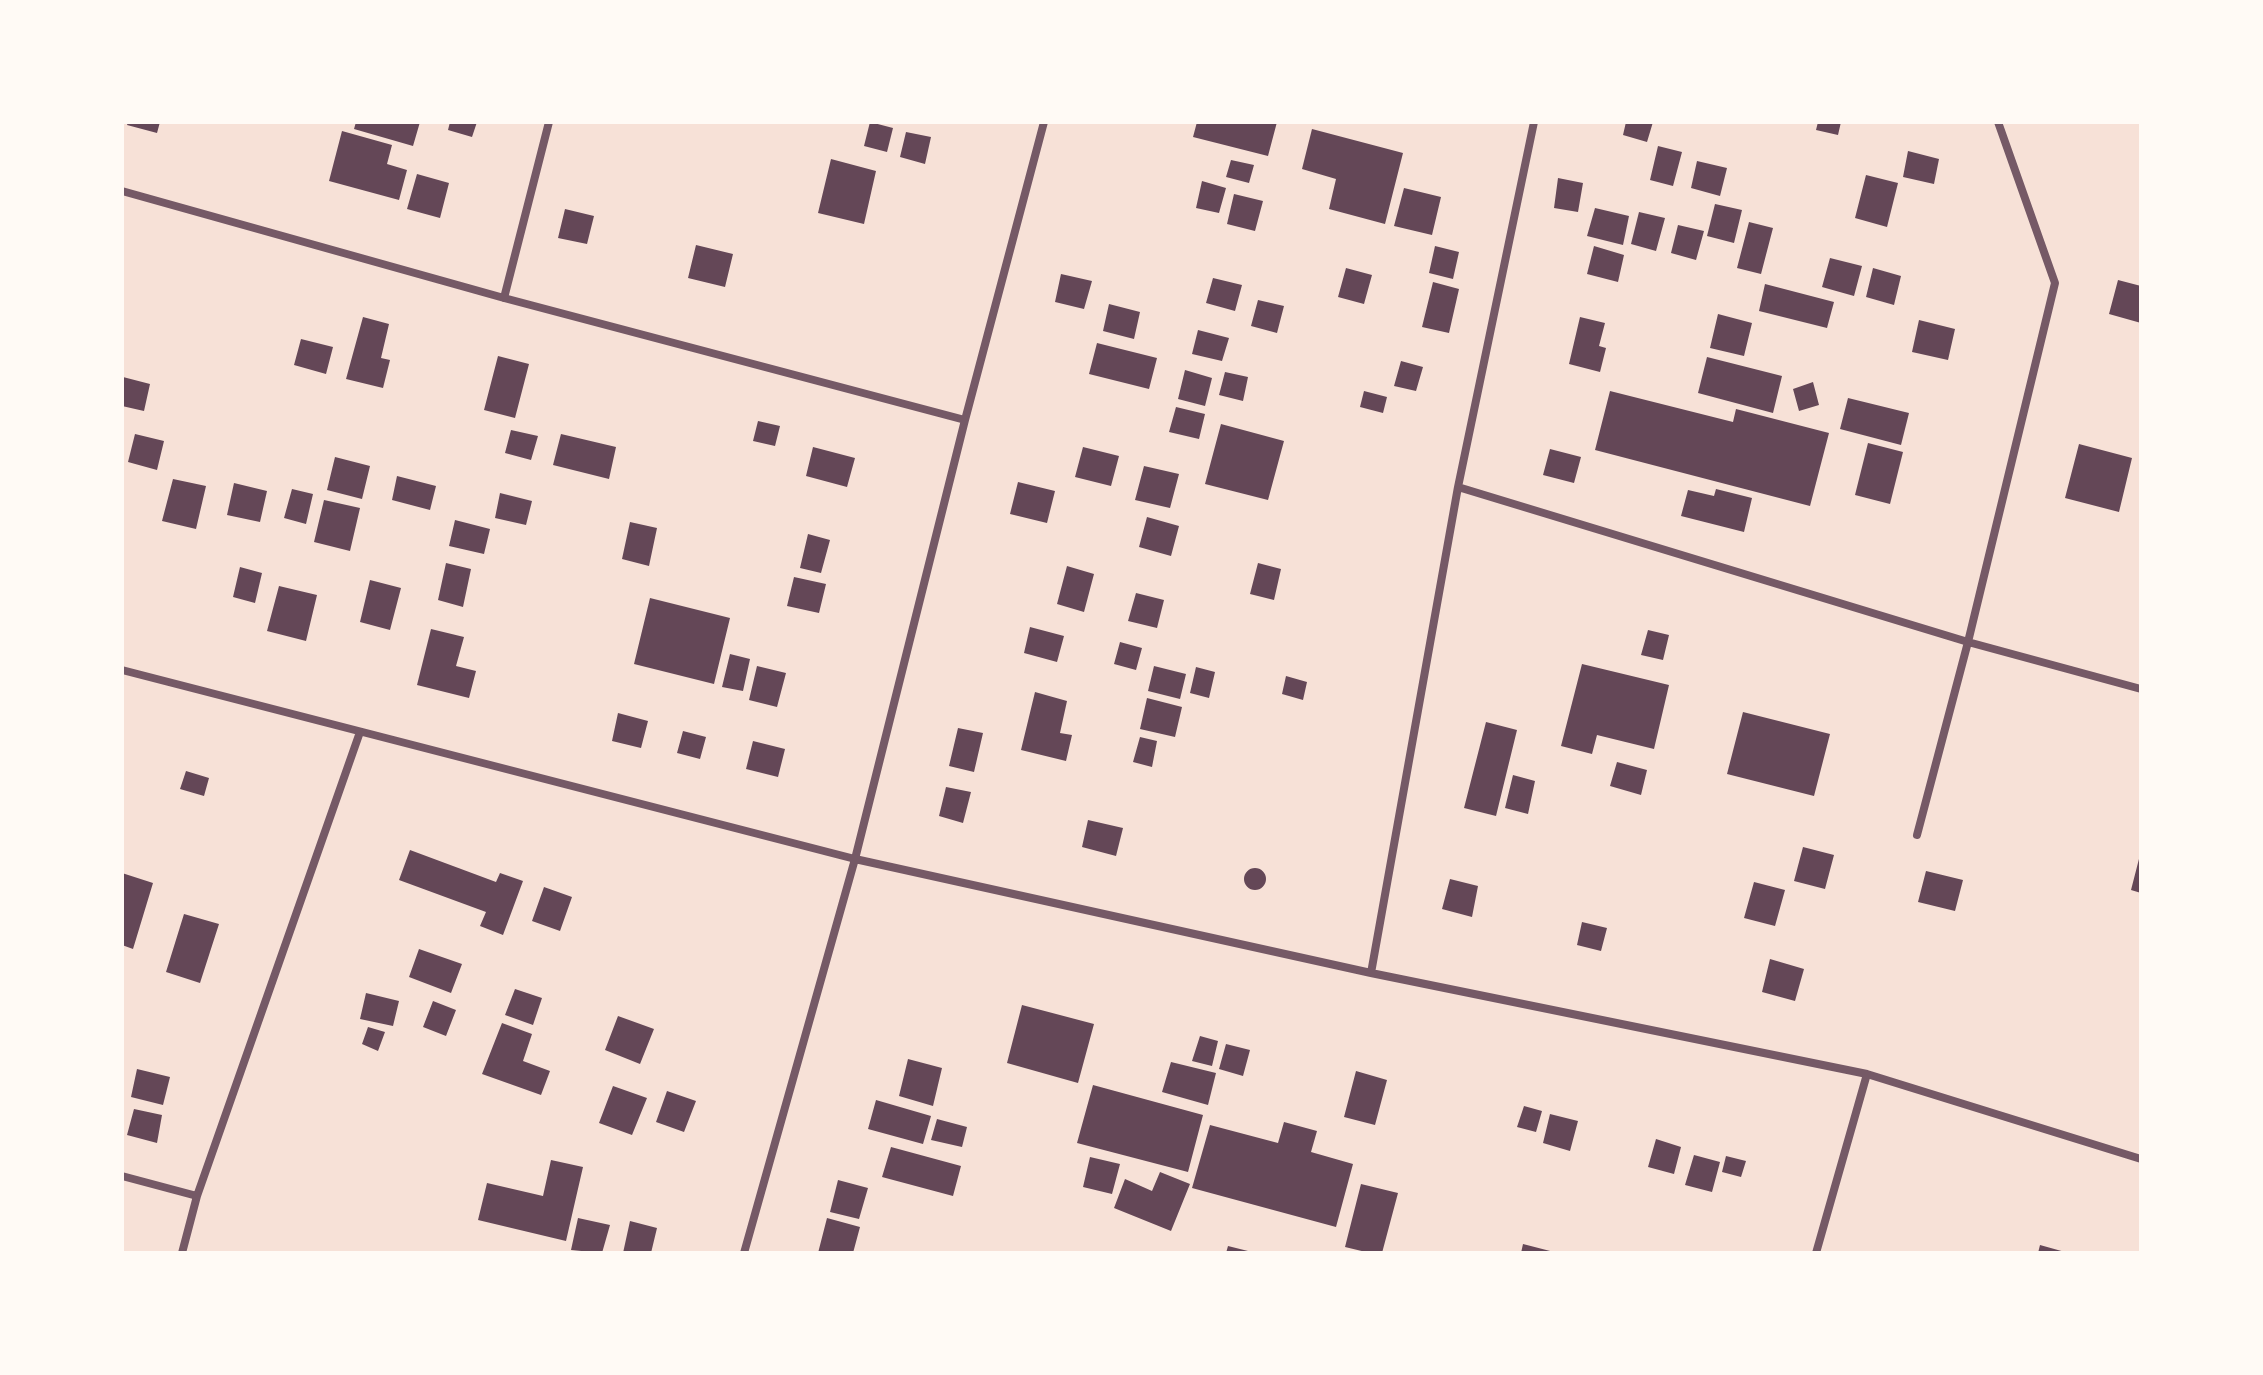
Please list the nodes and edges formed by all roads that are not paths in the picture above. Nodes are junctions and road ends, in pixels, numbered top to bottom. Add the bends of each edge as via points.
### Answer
1 (549, 122) edge
2 (1044, 122) edge
3 (1534, 122) edge
4 (1998, 122) edge
5 (122, 191) edge
6 (504, 298) junction
7 (965, 420) junction
8 (1458, 487) junction
9 (1968, 642) junction
10 (122, 670) edge
11 (2141, 689) edge
12 (360, 732) junction
13 (1917, 835) dead end
14 (855, 859) junction
15 (1371, 973) junction
16 (1867, 1074) junction
17 (2141, 1159) edge
18 (122, 1176) edge
19 (197, 1196) junction
20 (182, 1253) edge
21 (744, 1253) edge
22 (1816, 1253) edge

1 - 6 street
2 - 7 street
3 - 8 street
4 - 9 street via 2055,283
5 - 6 street
6 - 7 street
7 - 14 street
8 - 9 street
8 - 15 street
9 - 11 street
9 - 13 street
10 - 12 street
12 - 14 street
12 - 19 street
14 - 15 street
14 - 21 street
15 - 16 street
16 - 17 street
16 - 22 street
18 - 19 street
19 - 20 street

